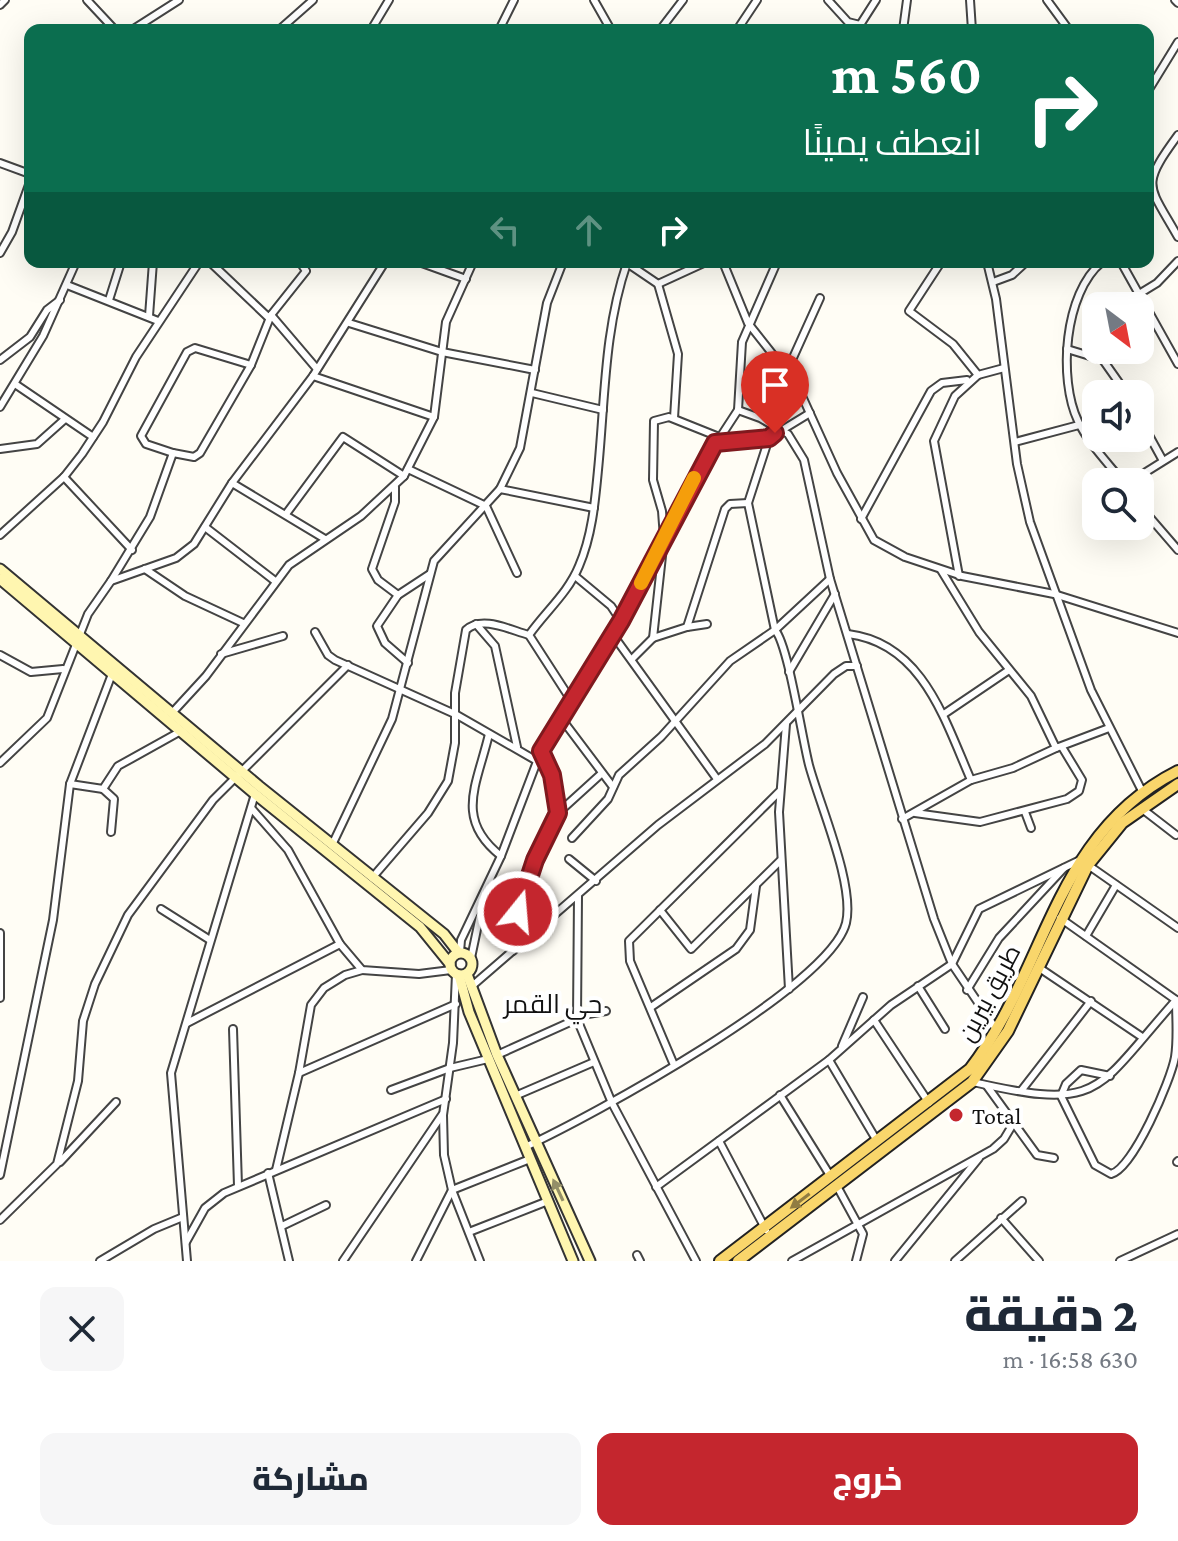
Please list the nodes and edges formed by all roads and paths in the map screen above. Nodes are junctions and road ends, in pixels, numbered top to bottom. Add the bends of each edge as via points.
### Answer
1 (5, 0) edge
2 (87, 0) edge
3 (179, 0) edge
4 (313, 0) edge
5 (389, 0) edge
6 (514, 0) edge
7 (594, 0) edge
8 (683, 0) edge
9 (757, 0) edge
10 (828, 0) edge
11 (876, 0) edge
12 (907, 0) edge
13 (970, 0) edge
14 (1047, 0) edge
15 (0, 5) edge
16 (109, 24) edge
17 (141, 24) edge
18 (286, 24) edge
19 (375, 24) edge
20 (500, 24) edge
21 (608, 24) edge
22 (665, 24) edge
23 (741, 24) edge
24 (854, 24) edge
25 (864, 24) edge
26 (904, 24) edge
27 (972, 24) edge
28 (1065, 24) edge
29 (1178, 42) edge
30 (1154, 81) edge
31 (1178, 135) edge
32 (0, 163) edge
33 (24, 172) edge
34 (1154, 173) edge
35 (1154, 194) edge
36 (24, 199) edge
37 (1178, 237) edge
38 (0, 253) edge
39 (1178, 261) edge
40 (74, 268) edge
41 (119, 268) edge
42 (153, 268) edge
43 (195, 268) edge
44 (217, 268) edge
45 (306, 268) edge
46 (381, 268) edge
47 (436, 268) edge
48 (471, 268) edge
49 (561, 268) edge
50 (624, 268) edge
51 (633, 268) edge
52 (693, 268) edge
53 (725, 268) edge
54 (774, 268) edge
55 (937, 268) edge
56 (989, 268) edge
57 (1020, 268) edge
58 (1094, 268) edge
59 (1124, 268) edge
60 (466, 279) junction
61 (993, 282) junction
62 (658, 284) junction
63 (67, 285) junction
64 (1138, 292) edge
65 (1142, 292) edge
66 (820, 298) dead end
67 (60, 300) junction
68 (109, 300) junction
69 (149, 316) junction
70 (270, 316) junction
71 (158, 321) junction
72 (1154, 321) edge
73 (349, 323) junction
74 (748, 323) junction
75 (1067, 349) junction
76 (442, 352) junction
77 (0, 360) edge
78 (1178, 364) edge
79 (251, 365) junction
80 (1004, 368) junction
81 (535, 370) junction
82 (787, 371) junction
83 (315, 373) junction
84 (974, 377) junction
85 (1117, 380) edge
86 (15, 384) junction
87 (532, 393) junction
88 (0, 407) edge
89 (603, 410) junction
90 (738, 410) junction
91 (810, 413) junction
92 (434, 417) junction
93 (674, 418) junction
94 (65, 419) junction
95 (1079, 425) junction
96 (781, 429) junction
97 (93, 437) junction
98 (769, 438) junction
99 (717, 440) junction
100 (1015, 442) junction
101 (1154, 444) edge
102 (0, 449) edge
103 (1178, 452) edge
104 (173, 453) junction
105 (1162, 459) junction
106 (1112, 468) edge
107 (1149, 468) edge
108 (406, 472) junction
109 (64, 477) junction
110 (232, 483) junction
111 (395, 487) junction
112 (500, 489) junction
113 (748, 503) junction
114 (486, 506) junction
115 (594, 508) junction
116 (286, 514) junction
117 (860, 519) junction
118 (1154, 522) edge
119 (205, 527) junction
120 (0, 535) edge
121 (664, 538) junction
122 (325, 539) junction
123 (132, 550) junction
124 (1178, 550) edge
125 (0, 569) edge
126 (145, 569) junction
127 (941, 570) junction
128 (517, 573) dead end
129 (430, 574) junction
130 (575, 576) junction
131 (959, 576) junction
132 (0, 579) edge
133 (830, 579) junction
134 (111, 581) junction
135 (275, 581) junction
136 (835, 594) junction
137 (1054, 594) junction
138 (398, 595) junction
139 (621, 621) junction
140 (243, 623) junction
141 (476, 624) junction
142 (707, 624) dead end
143 (687, 627) junction
144 (775, 630) junction
145 (315, 632) dead end
146 (1178, 633) edge
147 (848, 634) junction
148 (529, 635) junction
149 (613, 635) junction
150 (283, 636) dead end
151 (77, 638) junction
152 (653, 638) junction
153 (221, 654) junction
154 (0, 655) edge
155 (632, 659) junction
156 (408, 663) junction
157 (348, 665) junction
158 (857, 666) junction
159 (63, 669) junction
160 (1009, 670) junction
161 (789, 672) junction
162 (112, 674) junction
163 (401, 689) junction
164 (571, 700) junction
165 (172, 713) junction
166 (795, 714) junction
167 (944, 714) junction
168 (457, 715) junction
169 (561, 718) junction
170 (675, 722) junction
171 (786, 724) junction
172 (1109, 728) junction
173 (181, 731) junction
174 (489, 734) junction
175 (517, 747) junction
176 (1059, 748) junction
177 (541, 751) junction
178 (537, 761) junction
179 (0, 763) edge
180 (1178, 771) edge
181 (601, 774) junction
182 (240, 775) junction
183 (717, 779) junction
184 (971, 780) junction
185 (70, 784) junction
186 (1178, 784) edge
187 (613, 787) junction
188 (1146, 788) junction
189 (103, 789) junction
190 (257, 790) junction
191 (779, 792) junction
192 (1140, 808) junction
193 (252, 809) junction
194 (1025, 812) junction
195 (558, 813) junction
196 (915, 813) junction
197 (902, 819) junction
198 (1031, 828) dead end
199 (111, 832) dead end
200 (1176, 835) edge
201 (572, 838) dead end
202 (332, 845) junction
203 (501, 856) junction
204 (569, 859) dead end
205 (780, 861) junction
206 (1083, 863) junction
207 (1067, 866) junction
208 (372, 878) junction
209 (596, 881) junction
210 (1116, 885) junction
211 (756, 886) junction
212 (578, 896) junction
213 (483, 898) junction
214 (161, 909) dead end
215 (660, 910) junction
216 (1060, 918) junction
217 (1178, 928) edge
218 (0, 933) edge
219 (1086, 936) junction
220 (210, 940) junction
221 (340, 944) junction
222 (513, 951) junction
223 (459, 952) junction
224 (471, 958) junction
225 (952, 964) junction
226 (1038, 967) junction
227 (362, 970) junction
228 (457, 971) junction
229 (471, 986) junction
230 (918, 986) junction
231 (789, 989) junction
232 (967, 990) junction
233 (863, 997) dead end
234 (0, 998) edge
235 (1177, 998) edge
236 (1091, 1001) junction
237 (651, 1007) junction
238 (465, 1008) junction
239 (606, 1011) dead end
240 (577, 1019) junction
241 (874, 1020) junction
242 (186, 1024) junction
243 (233, 1029) dead end
244 (945, 1029) dead end
245 (996, 1029) junction
246 (1142, 1037) junction
247 (840, 1049) junction
248 (493, 1057) junction
249 (829, 1060) junction
250 (594, 1062) junction
251 (674, 1065) junction
252 (450, 1068) junction
253 (299, 1073) junction
254 (1110, 1076) junction
255 (972, 1082) junction
256 (986, 1085) junction
257 (391, 1090) dead end
258 (1021, 1091) junction
259 (780, 1095) junction
260 (515, 1096) junction
261 (1061, 1096) junction
262 (446, 1099) junction
263 (116, 1102) dead end
264 (612, 1103) junction
265 (929, 1103) junction
266 (443, 1115) junction
267 (1013, 1124) junction
268 (719, 1141) junction
269 (877, 1141) junction
270 (536, 1142) junction
271 (525, 1147) junction
272 (981, 1155) junction
273 (1054, 1158) dead end
274 (530, 1159) junction
275 (57, 1164) junction
276 (276, 1170) junction
277 (268, 1173) junction
278 (0, 1175) edge
279 (832, 1177) junction
280 (238, 1186) junction
281 (656, 1187) junction
282 (838, 1188) junction
283 (452, 1190) junction
284 (548, 1201) junction
285 (1022, 1201) dead end
286 (326, 1205) dead end
287 (183, 1217) junction
288 (1001, 1218) junction
289 (0, 1220) edge
290 (859, 1222) junction
291 (282, 1226) junction
292 (469, 1232) junction
293 (768, 1232) junction
294 (1178, 1234) edge
295 (186, 1242) junction
296 (100, 1261) edge
297 (187, 1261) edge
298 (289, 1261) edge
299 (343, 1261) edge
300 (416, 1261) edge
301 (480, 1261) edge
302 (573, 1261) edge
303 (590, 1261) edge
304 (696, 1261) edge
305 (720, 1261) edge
306 (738, 1261) edge
307 (792, 1261) edge
308 (856, 1261) edge
309 (895, 1261) edge
310 (955, 1261) edge
311 (1039, 1261) edge
312 (1120, 1261) edge

1 - 15 street
2 - 16 street
3 - 17 street
4 - 18 street
5 - 19 street
6 - 20 street
7 - 21 street
8 - 22 street
9 - 23 street
10 - 24 street
11 - 25 street
12 - 26 street
13 - 27 street
14 - 28 street
29 - 30 street
31 - 34 street
32 - 33 street
35 - 37 street
36 - 38 street
39 - 65 street
40 - 63 street
41 - 68 street
42 - 69 street
43 - 71 street
44 - 70 street
45 - 70 street
46 - 73 street
47 - 60 street
48 - 60 street
49 - 81 street via 547,303
50 - 89 street via 610,324
51 - 62 street
52 - 62 street
53 - 74 street
54 - 74 street
55 - 84 street via 909,311 953,344
56 - 61 street
57 - 61 street
58 - 75 street via 1080,293
59 - 64 street
60 - 76 street via 446,322
61 - 80 street
62 - 93 street via 678,354
63 - 67 street
63 - 68 street
66 - 82 street
67 - 77 street via 30,337
67 - 86 street
68 - 69 street
69 - 71 street
70 - 79 street
70 - 83 street
71 - 97 street
72 - 78 street
73 - 76 street
73 - 83 street
74 - 82 street
74 - 90 street via 739,354
75 - 85 street via 1103,360
75 - 95 street via 1070,403
76 - 81 street
76 - 92 street
79 - 104 street via 200,453
79 - 104 street via 195,348 187,352 141,436 146,444
80 - 84 street
80 - 100 street
81 - 87 street
82 - 91 street
83 - 92 street
83 - 110 street
84 - 117 street via 942,383 931,391
84 - 131 street via 955,396 934,441
86 - 88 street
86 - 94 street
87 - 89 street
87 - 112 street via 520,448
89 - 115 street
90 - 96 street
90 - 99 street
91 - 96 street
91 - 117 street
92 - 108 street
93 - 99 street
93 - 121 street via 660,417 652,427 653,480
94 - 97 street
94 - 102 street via 37,444
95 - 100 street
95 - 106 street
96 - 98 street
96 - 133 street via 795,441 804,460
97 - 109 street
98 - 99 street
98 - 113 street
99 - 121 street
100 - 137 street via 1030,522
101 - 105 street
103 - 105 street
104 - 123 street via 156,505
105 - 107 street
108 - 111 street
108 - 114 street
108 - 116 street via 343,437
109 - 120 street
109 - 123 street
110 - 116 street
110 - 119 street
111 - 122 street
111 - 138 street via 395,502 372,569
112 - 114 street
112 - 115 street
113 - 143 street via 725,509
113 - 144 street
114 - 128 street
114 - 129 street via 434,561
115 - 130 street
116 - 122 street
117 - 127 street via 882,546
118 - 124 street
119 - 126 street via 176,558
119 - 135 street
121 - 139 street
121 - 152 street
122 - 135 street
123 - 134 street
125 - 151 street
126 - 134 street
126 - 140 street via 185,596
127 - 131 street
127 - 160 street
129 - 138 street
129 - 156 street
130 - 139 street
130 - 148 street
131 - 137 street
132 - 151 street
133 - 136 street
133 - 144 street
134 - 151 street
135 - 140 street
136 - 147 street
136 - 161 street
137 - 146 street
137 - 172 street
138 - 156 street via 377,630
139 - 149 street
140 - 153 street
141 - 148 street
141 - 168 street via 466,630 455,693
141 - 175 street via 495,646
142 - 143 street
143 - 152 street
144 - 161 street
144 - 170 street via 736,655
145 - 157 street via 328,655
147 - 158 street
147 - 167 street via 871,639 913,668
148 - 164 street
149 - 155 street
149 - 164 street
150 - 153 street
151 - 159 street
151 - 162 street
151 - 165 street
152 - 155 street
153 - 165 street
154 - 159 street via 31,672
155 - 170 street
156 - 163 street
157 - 163 street
157 - 182 street
158 - 166 street via 834,674
158 - 197 street
159 - 179 street via 47,718
160 - 167 street
160 - 176 street via 1031,696
161 - 166 street
162 - 173 street
162 - 185 street
163 - 168 street
163 - 202 street via 387,732
164 - 169 street
165 - 182 street
166 - 171 street
166 - 231 street via 849,906 840,941
167 - 184 street
168 - 174 street
168 - 208 street via 448,781
169 - 177 street
169 - 181 street
170 - 183 street
170 - 187 street
171 - 183 street
171 - 191 street
172 - 176 street
172 - 188 street
173 - 182 street
173 - 189 street via 118,766
174 - 175 street
174 - 203 street via 472,820 480,838
175 - 178 street
176 - 184 street
176 - 194 street via 1081,777 1079,791
177 - 178 street
177 - 195 street via 552,775
178 - 203 street
180 - 188 main road, طريق بيرين
181 - 187 street
181 - 195 street
182 - 190 street
182 - 275 street via 176,846 120,928 83,1021 78,1081
183 - 209 street
184 - 196 street
185 - 189 street
185 - 278 street via 53,920
186 - 192 main road, طريق بيرين
187 - 201 street
188 - 206 main road, طريق بيرين via 1109,820
189 - 199 street via 114,799
190 - 193 street
190 - 202 street
190 - 228 street via 420,927
191 - 205 street
191 - 215 street
192 - 200 street
192 - 206 main road, طريق بيرين
193 - 220 street
193 - 221 street via 288,850
194 - 196 street via 980,822
194 - 198 street
195 - 222 street via 525,885
196 - 197 street
197 - 225 street
202 - 208 street
203 - 213 street
204 - 209 street
205 - 211 street
205 - 231 street
206 - 207 street
206 - 210 street
206 - 216 main road, طريق بيرين
206 - 245 main road, طريق بيرين
207 - 225 street via 979,909
207 - 232 street via 999,938
208 - 223 street
209 - 212 street
210 - 217 street
210 - 219 street
211 - 215 street via 691,949
211 - 237 street via 747,937
212 - 222 street
212 - 240 street
213 - 223 street
213 - 224 street
214 - 220 street
215 - 237 street via 628,945
216 - 219 street
216 - 226 main road, طريق بيرين
218 - 234 street
219 - 235 street
220 - 242 street
221 - 227 street
221 - 242 street
222 - 229 street
223 - 224 street
223 - 228 street
224 - 228 street via 472,966
225 - 230 street
225 - 232 street
226 - 236 street
226 - 255 main road, طريق بيرين via 998,1048
227 - 228 street
227 - 253 street via 316,995 303,1033
228 - 229 street
228 - 238 street
229 - 238 street
230 - 241 street
230 - 244 street
231 - 251 street
232 - 245 street
233 - 247 street
235 - 246 street
235 - 261 street via 1170,1073 1124,1168 1111,1174 1095,1165
236 - 246 street
236 - 258 street
237 - 251 street
238 - 248 street
238 - 252 street
238 - 253 street
239 - 240 street
240 - 248 street
240 - 250 street
241 - 247 street
241 - 265 street
242 - 287 street via 171,1073
243 - 280 street
245 - 265 main road, طريق بيرين via 970,1069
246 - 254 street
247 - 249 street
248 - 252 street
248 - 260 street
248 - 271 street
249 - 259 street
249 - 269 street
250 - 260 street
250 - 264 street
251 - 264 street
252 - 257 street
252 - 262 street
253 - 276 street
254 - 261 street via 1086,1092
254 - 261 street via 1081,1070
255 - 256 street
255 - 282 main road, طريق بيرين
256 - 258 street
256 - 267 street
258 - 261 street
259 - 268 street
259 - 279 street
260 - 270 street
262 - 266 street
262 - 276 street
263 - 275 street
264 - 270 street
264 - 281 street
265 - 269 main road, طريق بيرين
266 - 283 street
266 - 299 street
267 - 272 street via 1004,1139
267 - 273 street via 1040,1158
268 - 281 street
268 - 293 street
269 - 279 main road, طريق بيرين
270 - 271 street
303 -> 270 street
271 - 274 street
272 - 290 street
272 - 309 street
274 - 283 street
274 - 284 street
275 - 289 street
276 - 277 street
277 - 280 street
277 - 291 street
279 -> 293 main road, طريق بيرين
280 - 295 street via 205,1208
281 - 304 street
282 - 290 street
282 - 293 main road, طريق بيرين
283 - 292 street
283 - 300 street
284 - 292 street
284 - 302 street
285 - 288 street
286 - 291 street
287 - 295 street
287 - 296 street
288 - 310 street
288 - 311 street
290 - 307 street
290 - 308 street via 864,1243
291 - 298 street
292 - 301 street
293 - 305 main road, طريق بيرين
293 - 306 main road, طريق بيرين
294 - 312 street
295 - 297 street

